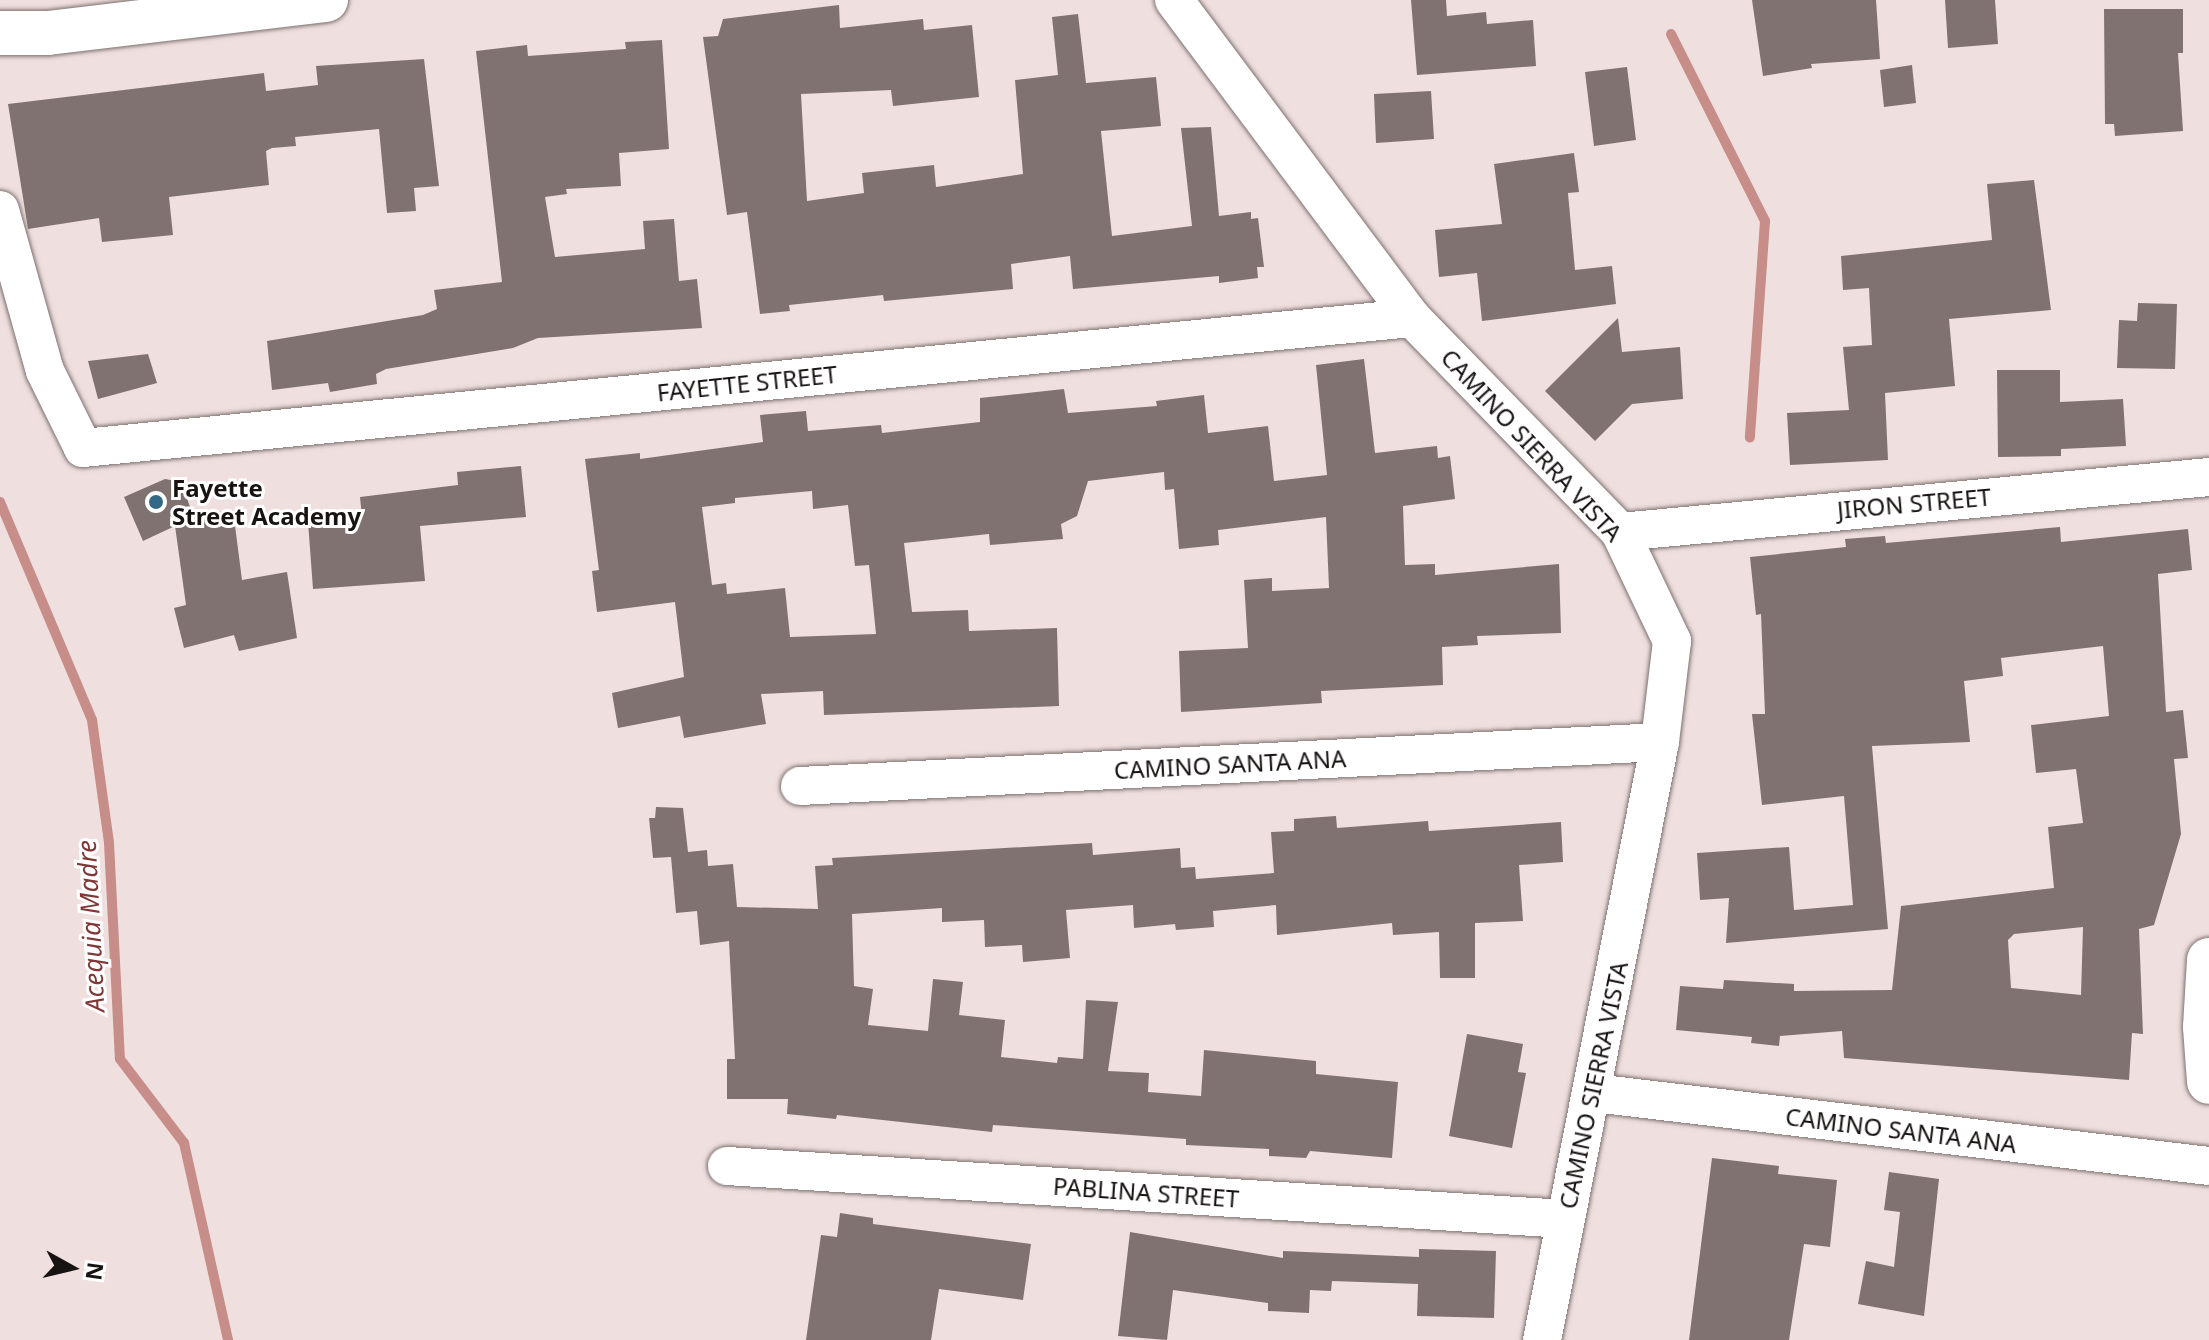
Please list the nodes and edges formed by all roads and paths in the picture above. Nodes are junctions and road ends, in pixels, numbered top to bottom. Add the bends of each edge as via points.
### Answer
1 (326, 0) edge
2 (1174, 0) edge
3 (4, 22) edge
4 (0, 210) edge
5 (1412, 318) junction
6 (2209, 477) edge
7 (1620, 532) junction
8 (1660, 742) junction
9 (800, 786) dead end
10 (2209, 960) edge
11 (2209, 1082) edge
12 (1594, 1093) junction
13 (727, 1166) dead end
14 (2209, 1166) edge
15 (1565, 1219) junction
16 (1542, 1340) edge

1 - 3 street
2 - 5 street, CAMINO SIERRA VISTA
4 - 5 street, FAYETTE STREET via 45,371 83,448
5 - 7 street, CAMINO SIERRA VISTA
6 - 7 street, JIRON STREET
7 - 8 street, CAMINO SIERRA VISTA via 1672,641
8 - 9 street, CAMINO SANTA ANA
8 - 12 street, CAMINO SIERRA VISTA
10 - 11 street
12 - 14 street, CAMINO SANTA ANA
12 - 15 street, CAMINO SIERRA VISTA
13 - 15 street, PABLINA STREET
15 - 16 street, CAMINO SIERRA VISTA

